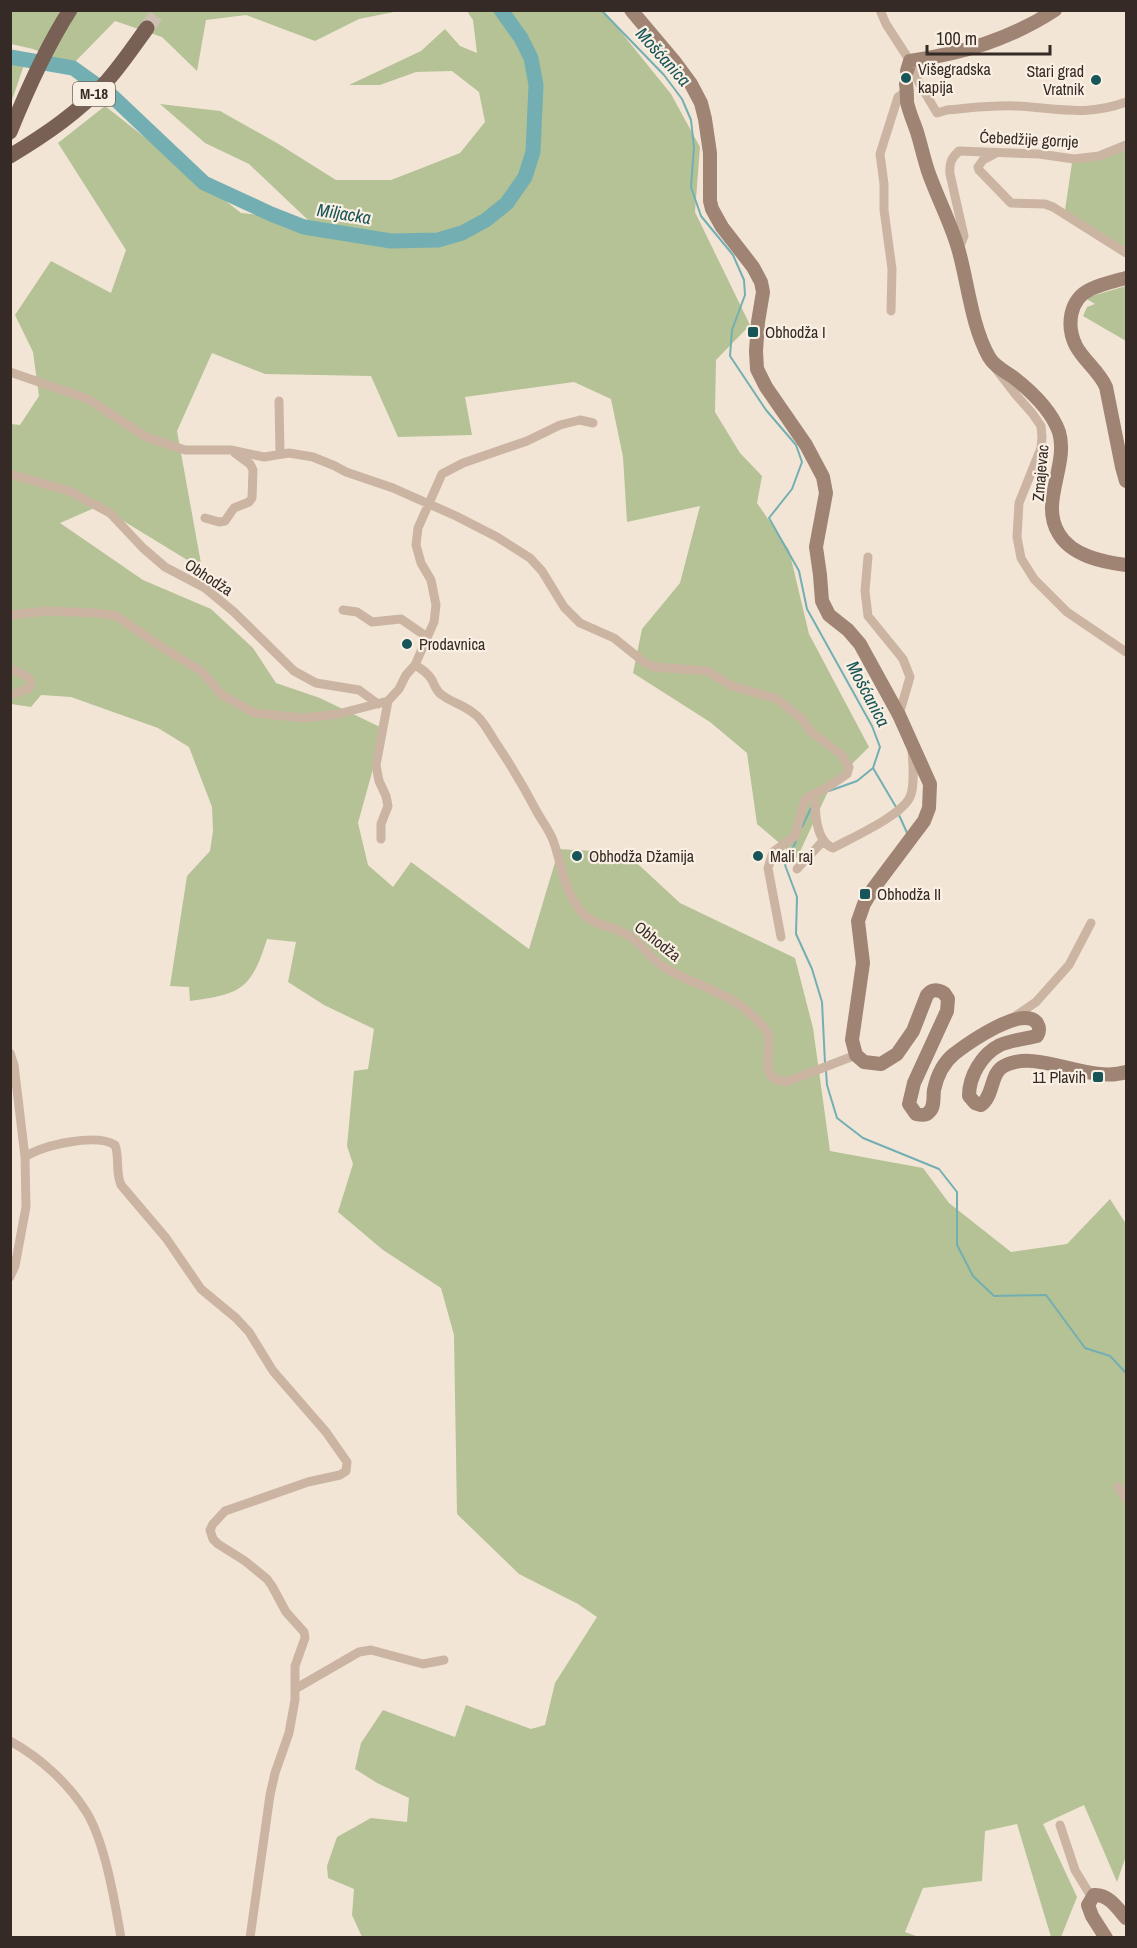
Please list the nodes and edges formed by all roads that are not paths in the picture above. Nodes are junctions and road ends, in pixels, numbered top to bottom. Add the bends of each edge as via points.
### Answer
1 (631, 10) edge
2 (880, 10) edge
3 (1055, 10) edge
4 (886, 15) edge
5 (66, 17) edge
6 (147, 28) tunnel mouth
7 (907, 77) junction
8 (1126, 102) edge
9 (10, 132) edge
10 (1126, 145) edge
11 (998, 152) junction
12 (10, 156) edge
13 (959, 249) junction
14 (1126, 253) edge
15 (1126, 278) edge
16 (891, 311) dead end
17 (994, 364) junction
18 (10, 372) edge
19 (279, 401) dead end
20 (593, 423) dead end
21 (231, 450) junction
22 (280, 454) junction
23 (10, 474) edge
24 (1126, 482) edge
25 (429, 504) junction
26 (205, 518) dead end
27 (868, 557) dead end
28 (1126, 565) edge
29 (343, 610) dead end
30 (10, 615) edge
31 (428, 637) junction
32 (1126, 652) edge
33 (416, 665) junction
34 (10, 668) edge
35 (10, 695) edge
36 (383, 703) junction
37 (899, 715) junction
38 (912, 742) junction
39 (815, 794) junction
40 (381, 839) dead end
41 (823, 841) junction
42 (796, 869) dead end
43 (1091, 923) dead end
44 (782, 937) dead end
45 (1008, 1021) junction
46 (10, 1053) edge
47 (856, 1055) junction
48 (1126, 1072) edge
49 (24, 1156) junction
50 (10, 1277) edge
51 (1118, 1487) dead end
52 (1126, 1499) edge
53 (444, 1660) dead end
54 (295, 1689) junction
55 (10, 1741) edge
56 (1060, 1825) dead end
57 (1092, 1898) junction
58 (1126, 1918) edge
59 (121, 1938) edge
60 (250, 1938) edge
61 (1106, 1938) edge

1 - 37 main road via 674,61 701,103 710,153 712,209 761,282 757,369 823,477 826,493 816,547 822,601 830,615 860,644
2 - 4 street
3 - 7 main road via 1000,39
4 - 7 street
5 - 9 main road via 33,76
6 - 12 main road, M-18 via 91,97 44,135
7 - 8 street via 918,81 937,113 1016,106 1079,112
7 - 13 main road via 907,103
7 - 16 street via 880,154 892,270
10 - 11 street, Ćebedžije gornje via 1099,156 1074,159
11 - 13 street, Ćebedžije gornje via 959,151 949,165 964,236
11 - 14 street via 978,167 1011,202 1053,207
13 - 17 main road via 973,313
15 - 24 main road via 1081,295 1070,322 1076,346 1106,387
17 - 28 main road, Zmajevac via 1035,397 1050,413 1059,432 1060,462 1053,495 1053,522 1058,533 1086,556
17 - 32 street via 1041,426 1041,448 1019,502 1017,537 1021,558 1034,579 1067,612
18 - 21 street via 88,399 146,437 185,450
19 - 22 street
20 - 25 street via 580,420 560,425 453,468 442,474
21 - 22 street via 264,458
21 - 26 street via 253,470 252,498 234,508 225,521
22 - 25 street via 313,458
23 - 36 street, Obhodža via 69,491 110,513 165,567 206,588 234,612 294,671 316,683 359,690
25 - 31 street via 418,528 416,544 431,580 436,605
25 - 39 street via 530,558 580,623 614,638 644,662 654,667 707,671 732,686 777,699 842,755 849,767 847,774
27 - 37 street via 868,616 903,658 910,677
29 - 31 street via 357,612 372,622 401,619
30 - 36 street via 47,611 116,616 201,671 222,695 255,713 304,718
31 - 33 street
33 - 36 street
33 - 47 street, Obhodža via 443,696 466,706 480,718 553,841 566,886 588,917 638,941 664,968 747,1009 769,1036 767,1068 778,1081 786,1082
34 - 35 street via 28,676 31,683 28,690
36 - 40 street via 376,765 388,806 381,824
37 - 38 main road
38 - 41 street via 910,796 903,807 833,848
38 - 47 main road via 930,784 929,808 916,833 873,889 858,921 863,963 852,1040
39 - 41 street
39 - 44 street via 804,802 795,836 773,852 768,868
41 - 42 street
43 - 45 street via 1069,964 1036,1002
45 - 47 main road via 973,1040 943,1066 932,1108 924,1115 912,1110 910,1097 947,1011 944,993 935,990 927,995 906,1043 885,1063 870,1064
45 - 48 main road via 1028,1018 1034,1020 1040,1031 1037,1036 999,1045 984,1058 969,1088 975,1103 986,1101 1001,1067 1018,1062 1105,1075
46 - 49 street
49 - 50 street via 26,1207
49 - 54 street via 82,1140 115,1145 121,1185 166,1238 201,1289 249,1332 273,1371 326,1432 346,1462 346,1471 340,1475 225,1511 210,1530 218,1544 267,1579 286,1612 304,1632 295,1666
51 - 52 street
53 - 54 street via 423,1664 371,1650 359,1652
54 - 60 street via 289,1733 270,1795
55 - 59 street via 45,1765 87,1814 99,1840
56 - 57 street via 1075,1870
57 - 58 main road via 1100,1894 1106,1897
57 - 61 main road via 1088,1905

